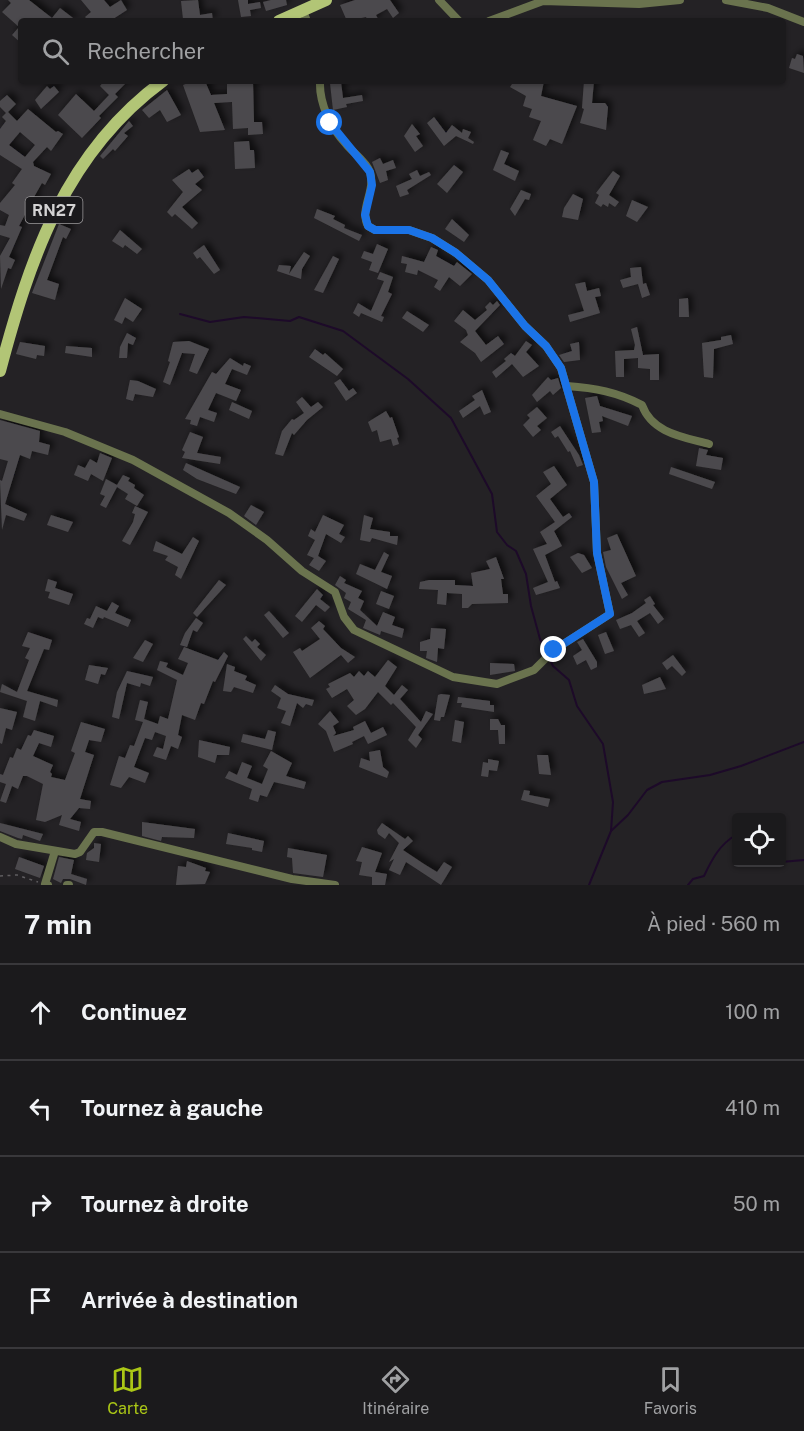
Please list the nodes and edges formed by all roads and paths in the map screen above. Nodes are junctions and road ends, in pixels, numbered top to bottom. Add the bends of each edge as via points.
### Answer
1 (326, 0) edge
2 (439, 0) edge
3 (680, 0) edge
4 (726, 0) edge
5 (305, 16) edge
6 (456, 18) edge
7 (497, 18) edge
8 (804, 22) edge
9 (160, 84) edge
10 (320, 84) edge
11 (0, 371) edge
12 (567, 386) junction
13 (0, 414) edge
14 (709, 444) dead end
15 (0, 837) edge
16 (55, 851) junction
17 (0, 876) edge
18 (46, 884) edge
19 (335, 885) edge

1 - 5 main road
2 - 6 street
3 - 7 street via 639,4 543,1
4 - 8 street via 768,8
9 - 11 main road, RN27 via 119,119 58,201
10 - 12 street via 330,123 370,172 372,185 365,215 368,226 375,230 409,230 456,253 488,280 546,346 561,368
12 - 13 street via 594,482 597,553 610,614 554,650 534,670 496,684 453,677 354,630 344,617 335,592 302,571 242,521 132,460 65,432
12 - 14 street via 599,388 625,397 642,405 646,418 665,432
15 - 16 street
16 - 18 street
16 - 19 street via 80,852 91,835 102,832 291,879
17 - 18 path via 17,875

